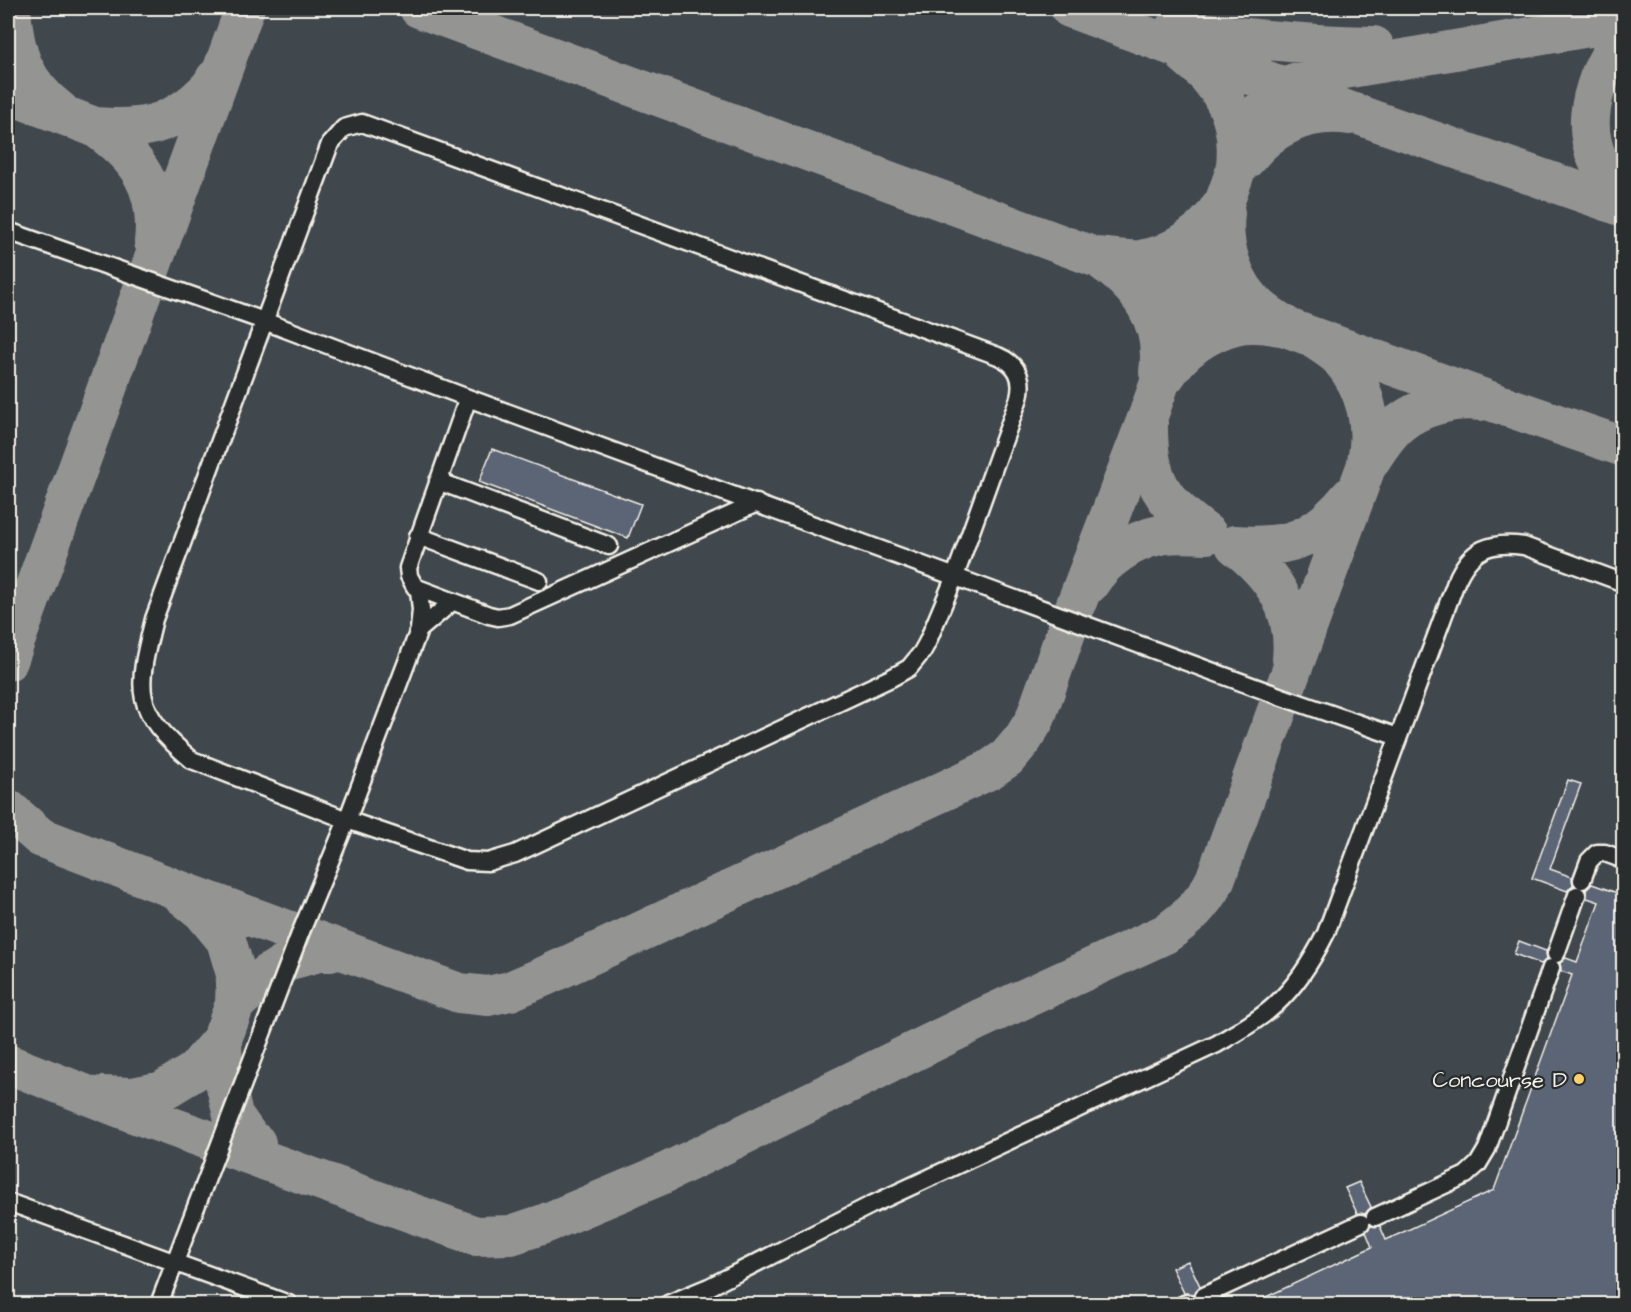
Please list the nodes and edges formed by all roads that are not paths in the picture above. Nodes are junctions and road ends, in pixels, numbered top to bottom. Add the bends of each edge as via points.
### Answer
1 (8, 231) edge
2 (264, 321) junction
3 (468, 399) junction
4 (438, 481) junction
5 (757, 503) junction
6 (418, 536) junction
7 (609, 546) dead end
8 (955, 576) junction
9 (539, 581) dead end
10 (1623, 583) edge
11 (419, 590) junction
12 (452, 602) junction
13 (419, 630) junction
14 (1398, 737) junction
15 (347, 820) junction
16 (1623, 860) edge
17 (8, 1202) edge
18 (175, 1264) junction
19 (1204, 1296) dead end
20 (159, 1305) edge
21 (289, 1305) edge
22 (668, 1305) edge

1 - 2 lane
2 - 3 lane
2 - 8 lane via 330,144 344,128 362,123 998,356 1018,372 1021,389
2 - 15 lane via 154,619 142,667 142,693 158,730 192,760
3 - 4 lane
3 - 5 lane
4 - 6 lane
4 - 7 lane
5 - 8 lane
5 - 12 lane via 510,615 489,615
6 - 9 lane
6 - 11 lane via 408,568 412,584
8 - 14 lane
8 - 15 lane via 922,652 909,668 515,854 488,861 467,861
10 - 14 lane via 1524,546 1507,543 1478,552 1461,570
11 - 12 lane
11 - 13 lane
12 - 13 lane
13 - 15 lane
14 - 22 lane via 1326,933 1292,988 1262,1016 1217,1044 871,1205
15 - 18 lane
16 - 19 lane via 1597,853 1589,861 1478,1164 1461,1179
17 - 18 lane
18 - 20 lane
18 - 21 lane

